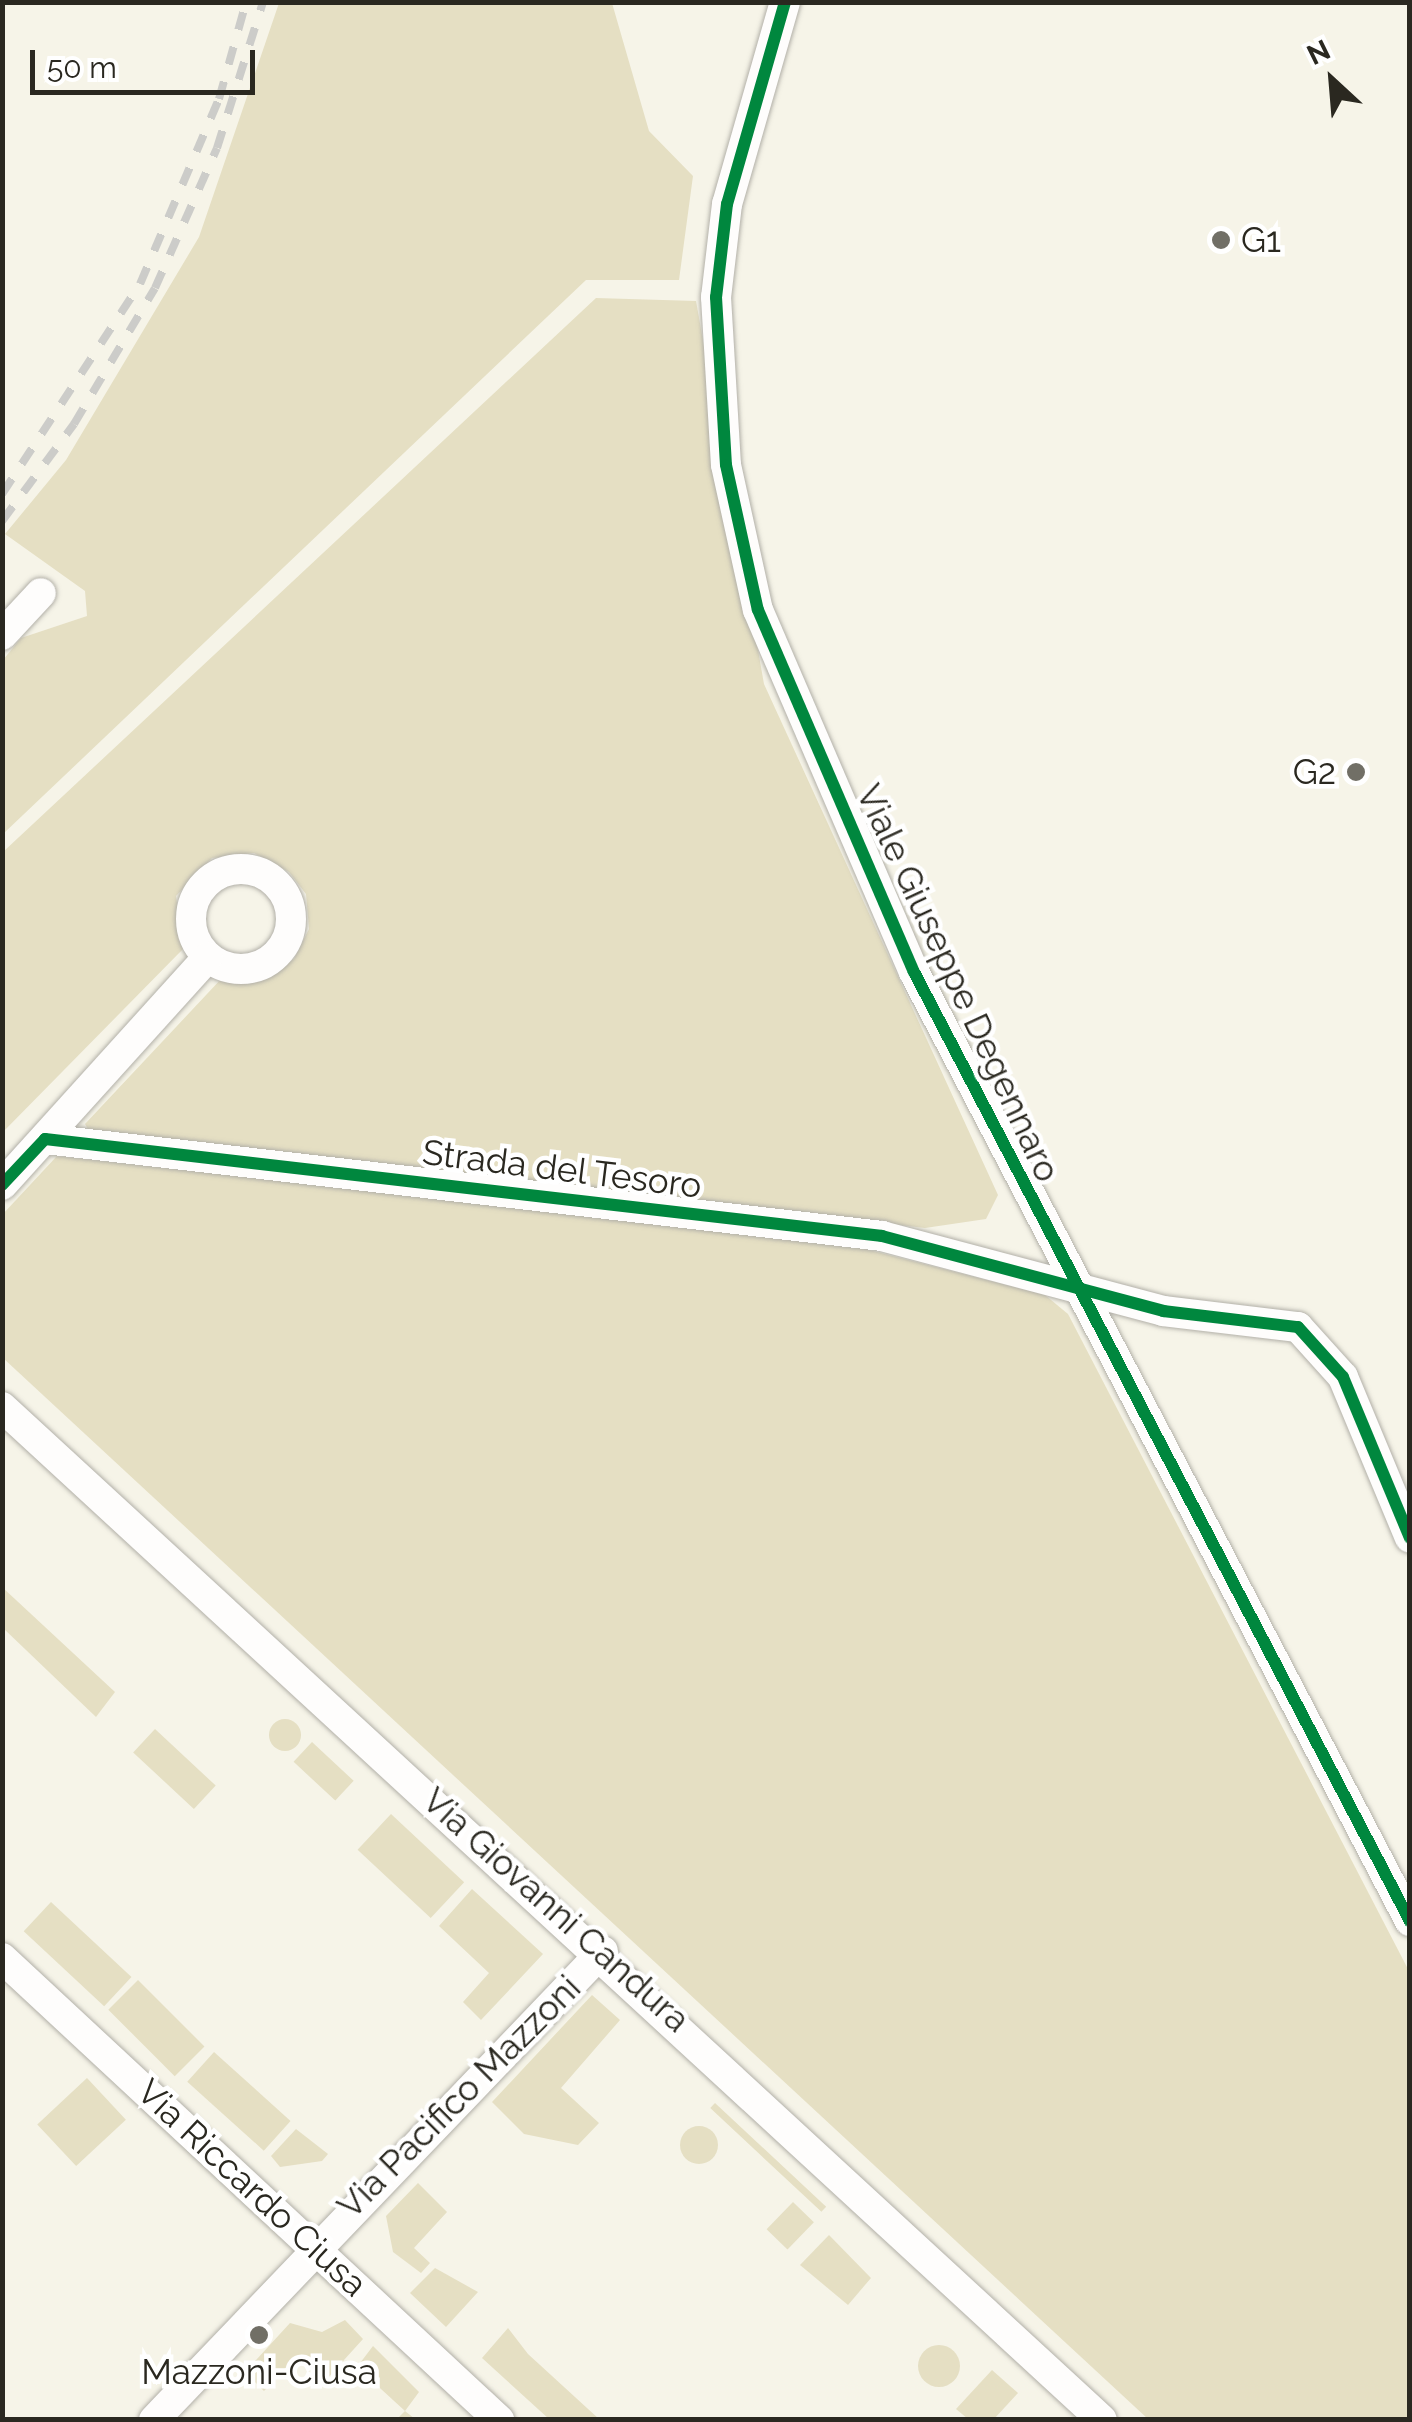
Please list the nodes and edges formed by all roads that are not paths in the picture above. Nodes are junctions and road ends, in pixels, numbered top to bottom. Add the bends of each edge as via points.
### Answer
1 (784, 2) edge
2 (41, 593) dead end
3 (2, 634) edge
4 (208, 956) dead end
5 (45, 1139) junction
6 (2, 1185) edge
7 (1067, 1278) junction
8 (2, 1407) edge
9 (1410, 1538) edge
10 (1410, 1922) edge
11 (603, 1951) junction
12 (2, 1958) edge
13 (314, 2244) junction
14 (154, 2420) edge
15 (500, 2420) edge
16 (1102, 2420) edge

1 - 7 street, Viale Giuseppe Degennaro via 727,204 716,297 726,464 758,610 827,776
2 - 3 street
4 - 5 street
5 - 6 street
5 - 7 street, Strada del Tesoro via 882,1236
7 - 9 street, Strada del Tesoro via 1164,1310 1298,1326 1343,1377
7 - 10 street, Viale Giuseppe Degennaro
8 - 11 street, Via Giovanni Candura
11 - 13 street, Via Pacifico Mazzoni
11 - 16 street, Via Giovanni Candura
12 - 13 street, Via Riccardo Ciusa
13 - 14 street, Via Pacifico Mazzoni
13 - 15 street, Via Riccardo Ciusa

